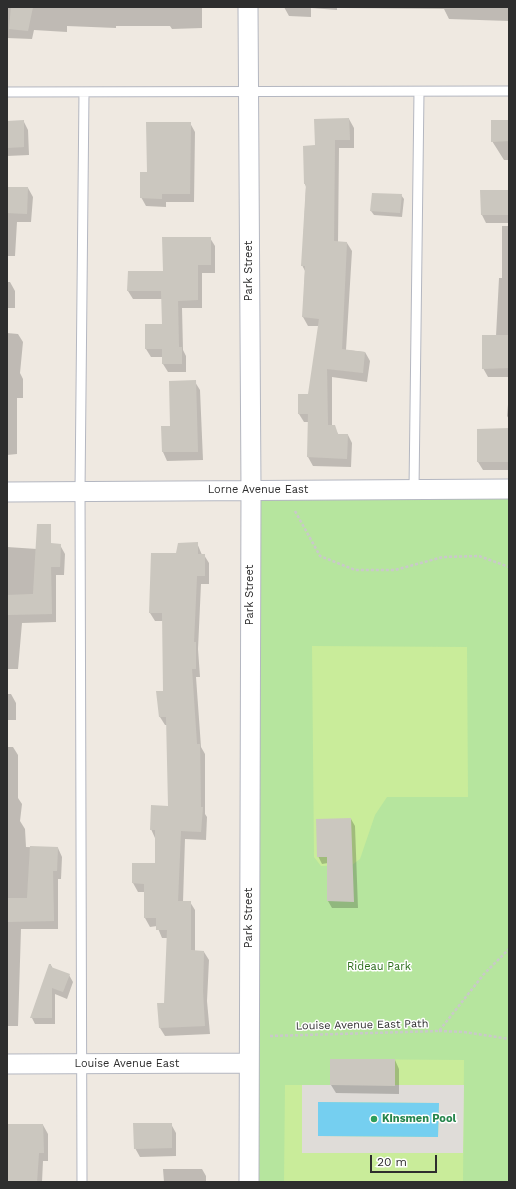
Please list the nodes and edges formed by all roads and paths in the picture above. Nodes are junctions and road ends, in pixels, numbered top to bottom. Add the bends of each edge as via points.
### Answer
1 (248, 7) edge
2 (509, 91) edge
3 (7, 92) edge
4 (84, 92) junction
5 (249, 92) junction
6 (419, 92) junction
7 (414, 489) junction
8 (509, 489) edge
9 (250, 490) junction
10 (283, 490) junction
11 (80, 491) junction
12 (7, 492) edge
13 (509, 567) edge
14 (509, 949) edge
15 (439, 1031) junction
16 (248, 1038) junction
17 (509, 1039) edge
18 (248, 1063) junction
19 (7, 1064) edge
20 (81, 1064) junction
21 (82, 1182) edge
22 (249, 1182) edge

1 - 5 street, Park Street
2 - 6 lane
3 - 4 lane
4 - 5 lane
4 - 11 lane
5 - 6 lane
5 - 9 street, Park Street
6 - 7 lane
7 - 8 street, Lorne Avenue East
7 - 10 street, Lorne Avenue East
9 - 10 street, Lorne Avenue East
9 - 11 street, Lorne Avenue East
9 - 16 street, Park Street
10 - 13 path via 320,556 355,570 395,570 443,557 479,556
11 - 12 street, Lorne Avenue East
11 - 20 lane
14 - 15 path, Louise Avenue East Path via 484,974
15 - 16 path, Louise Avenue East Path
15 - 17 path
16 - 18 street, Park Street
18 - 20 street, Louise Avenue East
18 - 22 street, Park Street
19 - 20 street, Louise Avenue East
20 - 21 lane

